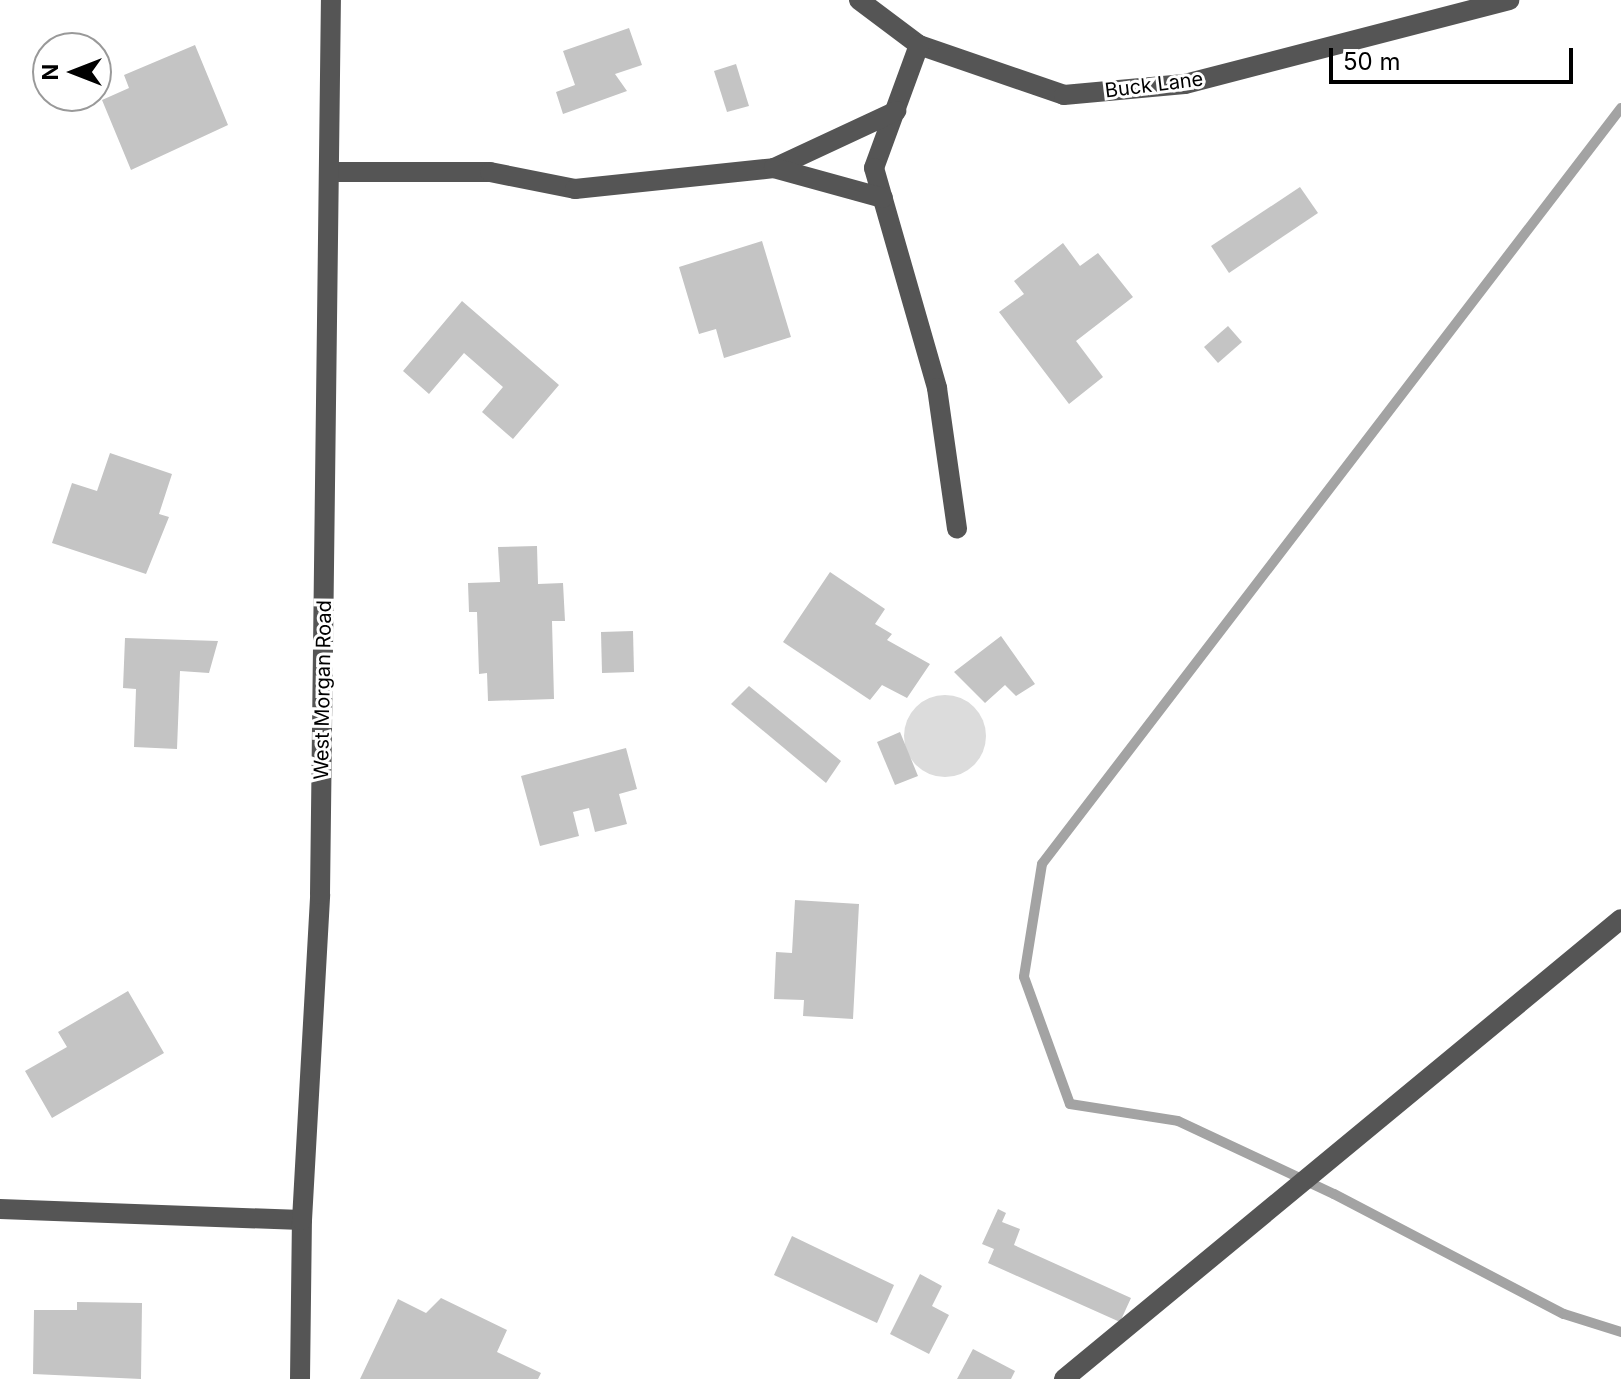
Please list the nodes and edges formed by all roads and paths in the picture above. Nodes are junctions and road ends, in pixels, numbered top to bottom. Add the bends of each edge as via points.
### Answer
1 (331, 0) edge
2 (859, 0) edge
3 (1509, 0) edge
4 (919, 45) junction
5 (896, 111) junction
6 (774, 168) junction
7 (329, 172) junction
8 (883, 198) junction
9 (957, 529) dead end
10 (1621, 919) edge
11 (0, 1209) edge
12 (302, 1220) junction
13 (300, 1379) edge
14 (1064, 1379) edge

1 - 7 street, West Morgan Road
2 - 4 street, Buck Lane
3 - 4 street, Buck Lane via 1185,84 1064,95
4 - 5 street
5 - 6 street
5 - 8 street via 874,168
6 - 7 street via 575,189 490,172
6 - 8 street
7 - 12 street, West Morgan Road via 320,894
8 - 9 street via 937,388
10 - 14 street
11 - 12 street
12 - 13 street, West Morgan Road

